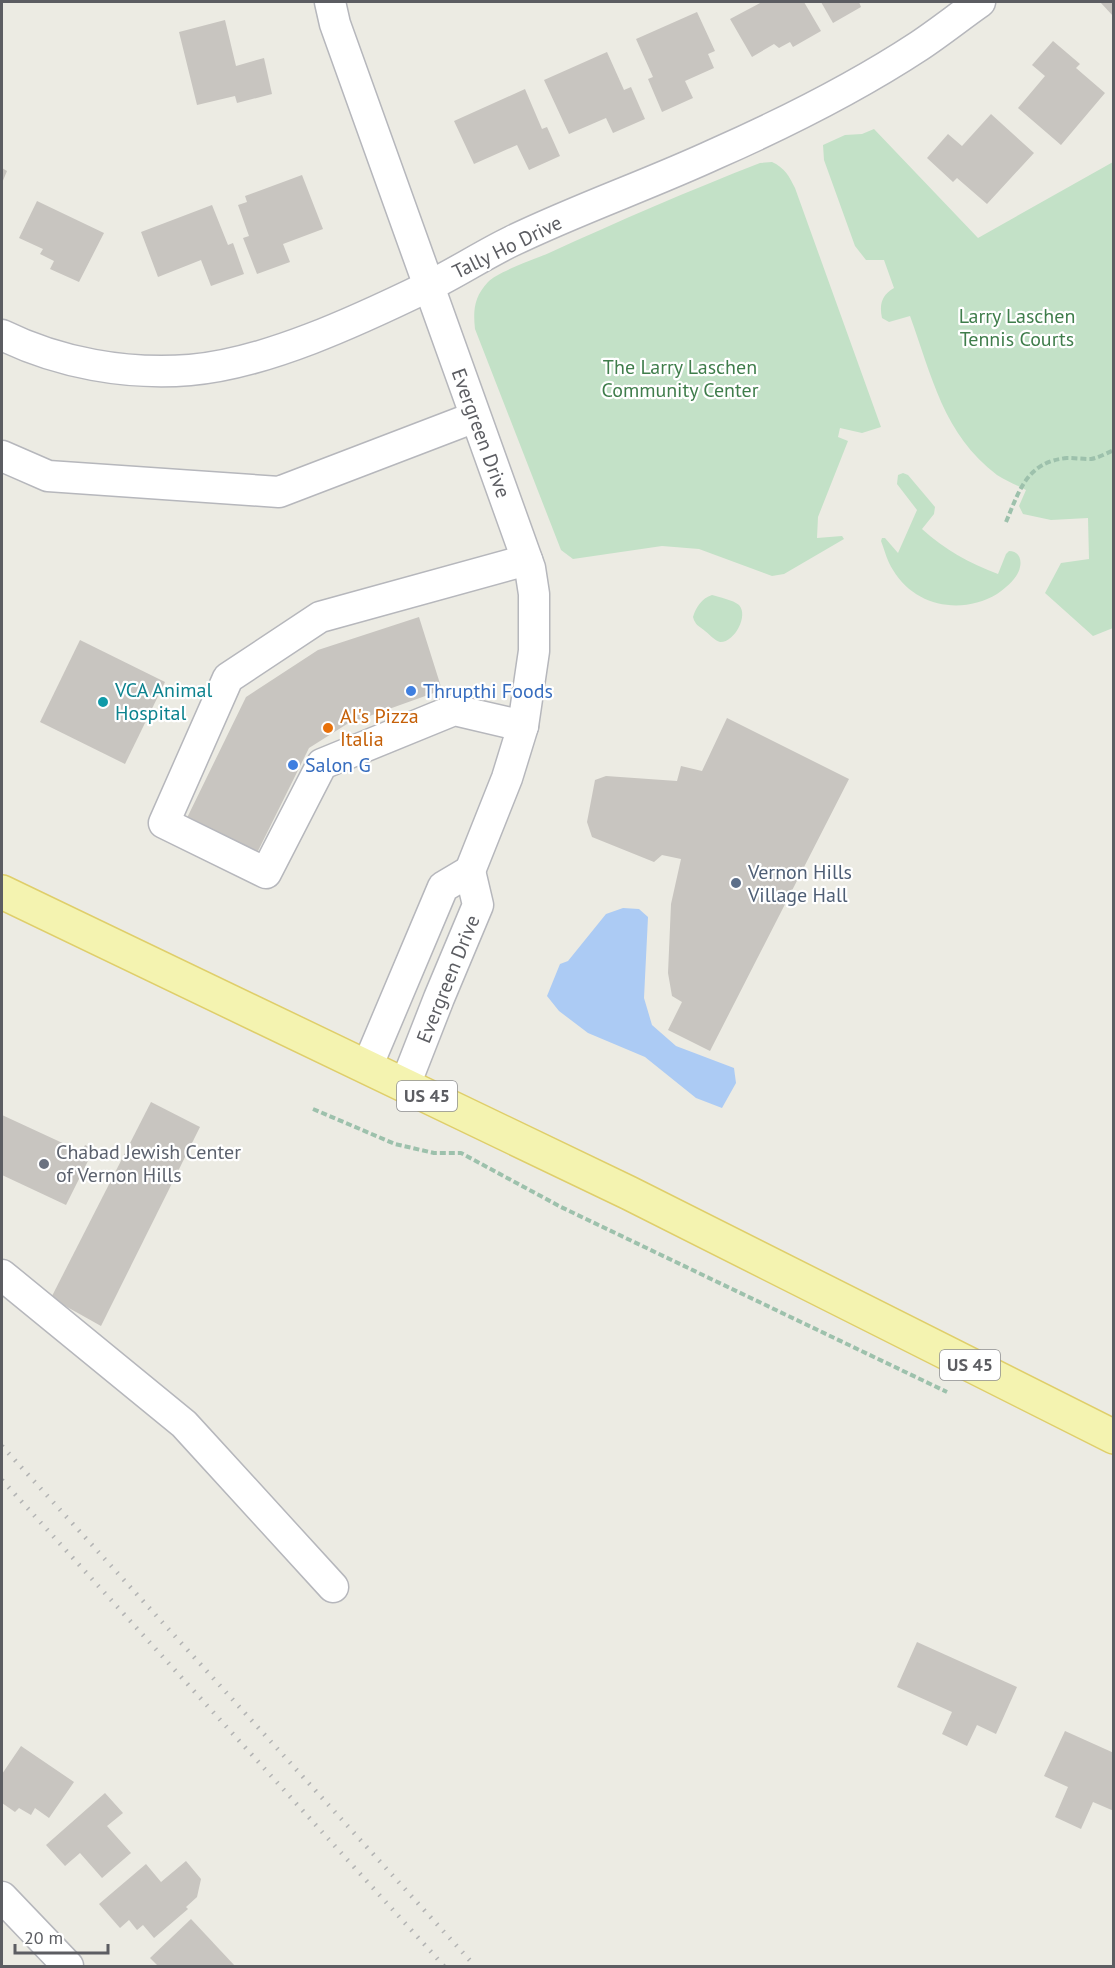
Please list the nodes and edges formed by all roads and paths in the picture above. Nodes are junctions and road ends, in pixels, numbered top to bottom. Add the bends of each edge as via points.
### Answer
1 (330, 2) edge
2 (980, 2) edge
3 (428, 287) junction
4 (2, 335) edge
5 (475, 417) junction
6 (1113, 450) edge
7 (2, 456) edge
8 (1006, 522) dead end
9 (527, 560) junction
10 (523, 726) junction
11 (470, 872) junction
12 (2, 892) edge
13 (367, 1067) junction
14 (405, 1085) junction
15 (313, 1108) dead end
16 (2, 1275) edge
17 (956, 1396) dead end
18 (1113, 1437) edge
19 (333, 1587) dead end
20 (2, 1898) edge
21 (68, 1966) edge

1 - 3 street, Evergreen Drive
2 - 3 street, Tally Ho Drive via 920,46 824,103 512,241
3 - 4 street, Tally Ho Drive via 318,336 246,361 191,370 137,371 73,362
3 - 5 street, Evergreen Drive
5 - 7 street via 279,492 48,476
5 - 9 street, Evergreen Drive
6 - 8 path via 1092,459 1043,464 1020,488
9 - 10 street, Evergreen Drive via 534,594 534,651
9 - 10 street via 320,617 228,678 164,823 266,873 322,765 454,710
10 - 11 street, Evergreen Drive
11 - 13 street, Evergreen Drive via 443,887
11 - 14 street, Evergreen Drive via 478,905
12 - 13 main road, US 45
13 - 14 main road, US 45
14 - 18 main road, US 45 via 629,1193
15 - 17 path via 395,1144 434,1153 461,1153 561,1207
16 - 19 street via 184,1424
20 - 21 street

